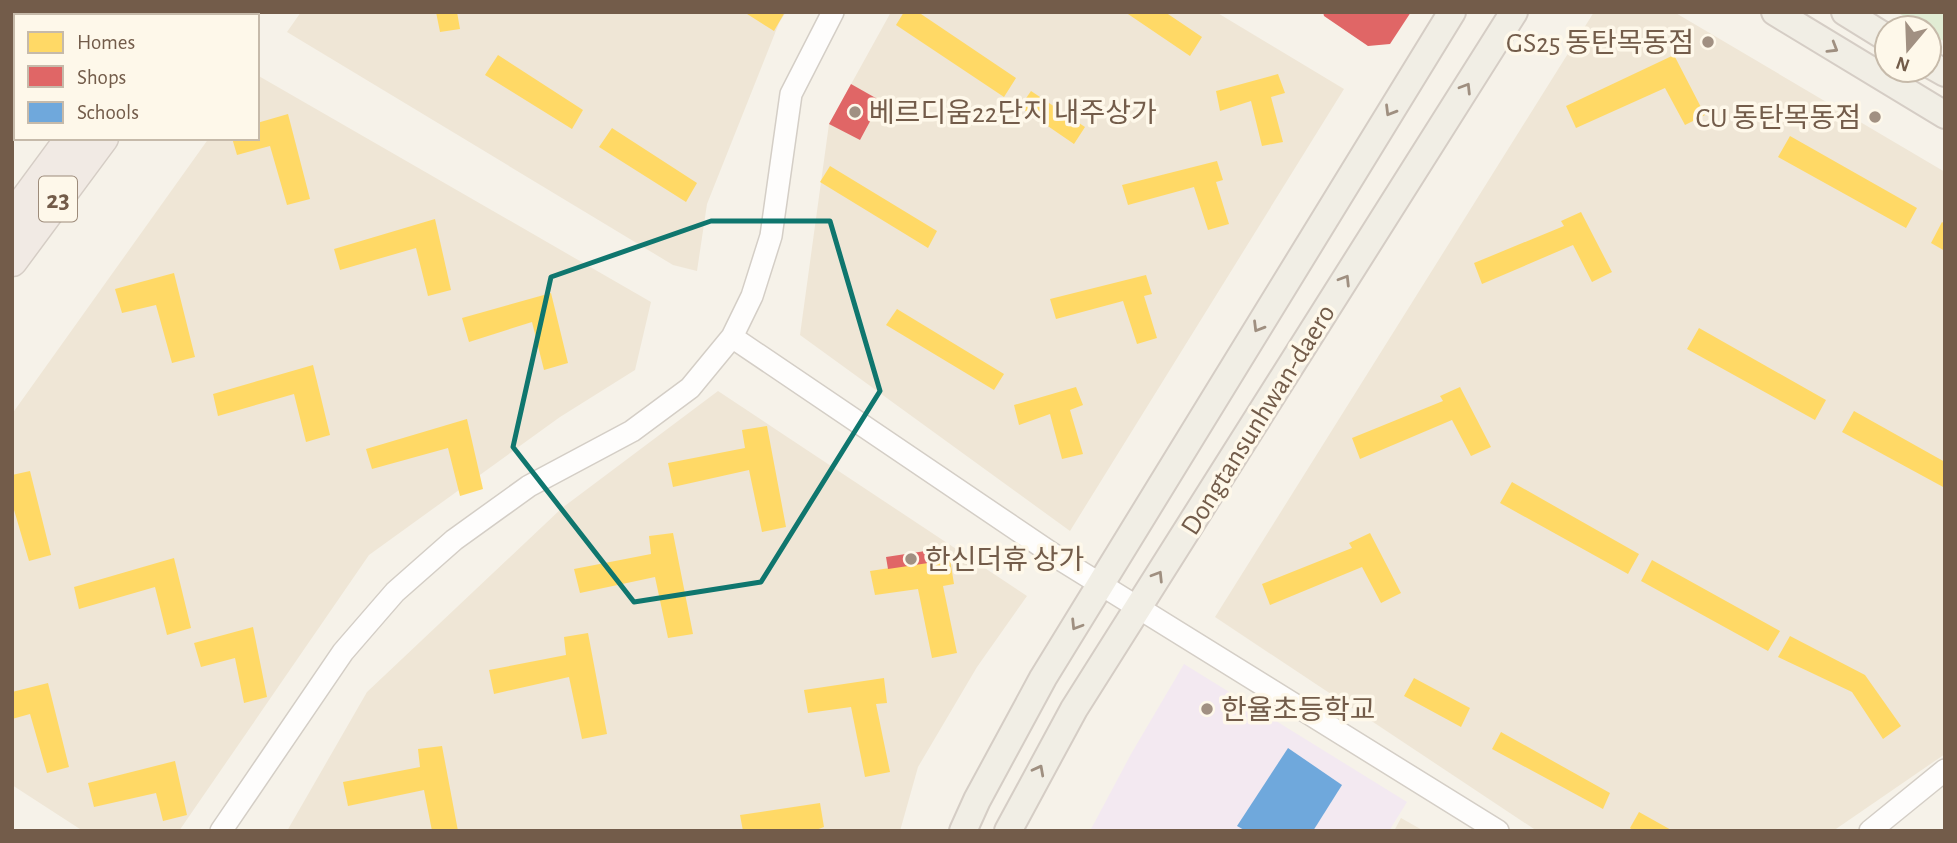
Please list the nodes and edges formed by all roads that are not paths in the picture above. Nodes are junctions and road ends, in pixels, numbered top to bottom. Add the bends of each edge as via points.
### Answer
1 (833, 12) edge
2 (1452, 12) edge
3 (1514, 12) edge
4 (1775, 12) edge
5 (1844, 12) edge
6 (1873, 30) edge
7 (1945, 115) edge
8 (70, 140) edge
9 (102, 140) edge
10 (12, 218) edge
11 (12, 261) edge
12 (733, 337) junction
13 (1101, 585) junction
14 (1138, 608) junction
15 (1945, 770) edge
16 (221, 831) edge
17 (963, 831) edge
18 (1008, 831) edge
19 (1498, 831) edge
20 (1870, 831) edge

1 - 12 street via 791,94 771,236
2 -> 13 main road, Dongtansunhwan-daero
14 -> 3 main road, Dongtansunhwan-daero
4 -> 7 main road
5 - 6 main road
8 - 10 highway, 23
9 - 11 highway, 23
12 - 13 street
12 - 16 street via 690,388 632,431 529,486 454,540 395,592 343,652
13 - 14 street
13 -> 17 main road, Dongtansunhwan-daero via 1043,678
18 -> 14 main road, Dongtansunhwan-daero via 1074,709
14 - 19 street
15 - 20 street

